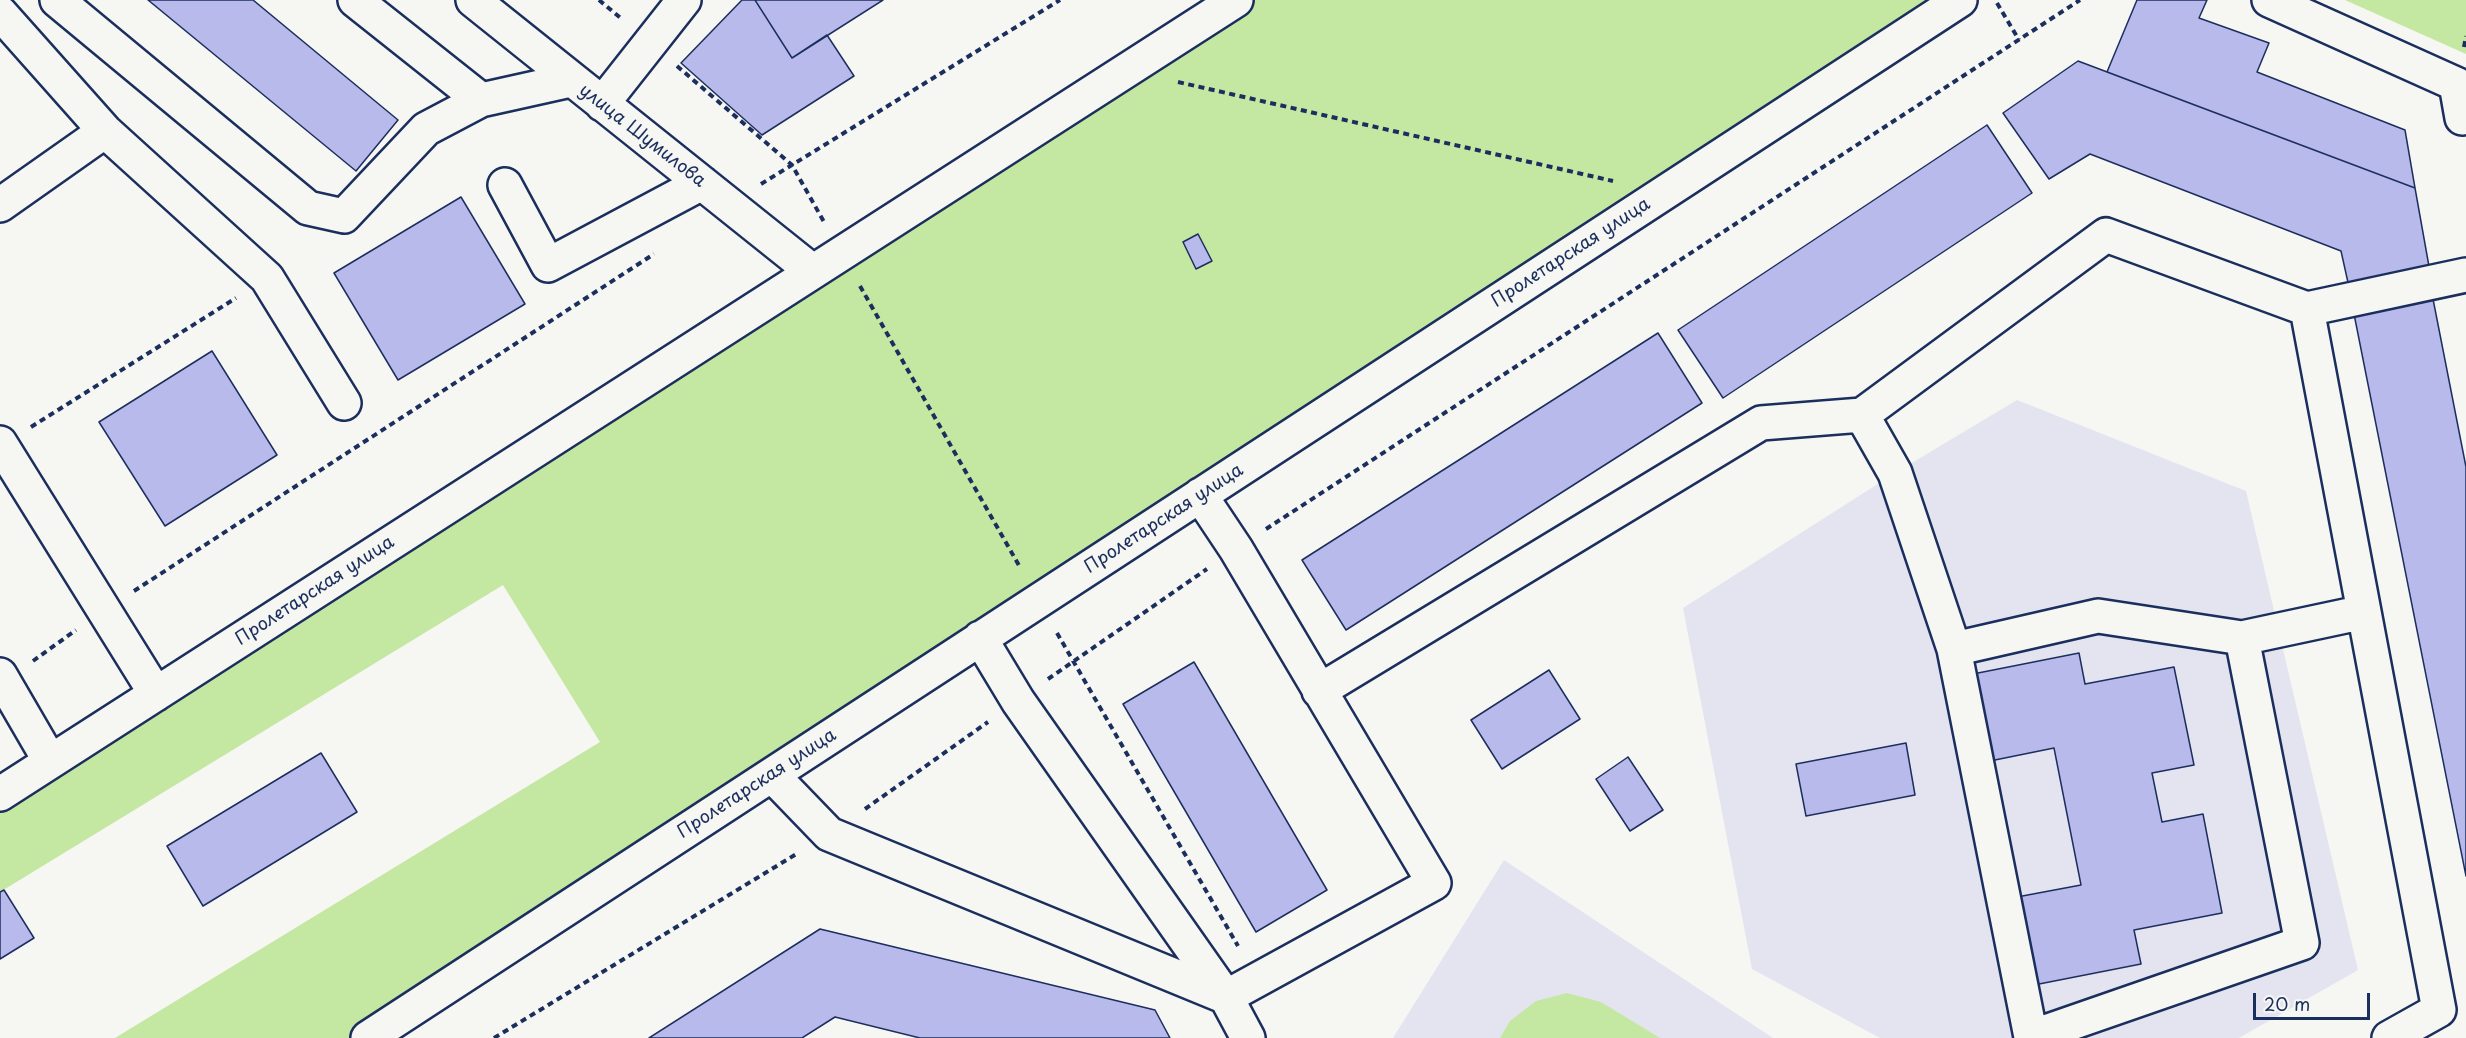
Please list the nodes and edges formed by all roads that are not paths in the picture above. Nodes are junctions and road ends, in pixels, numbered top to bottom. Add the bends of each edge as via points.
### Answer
1 (57, 0) edge
2 (355, 0) edge
3 (473, 0) edge
4 (684, 0) edge
5 (1236, 0) edge
6 (1960, 0) edge
7 (2269, 0) edge
8 (0, 13) edge
9 (571, 80) junction
10 (481, 100) junction
11 (602, 104) junction
12 (2465, 124) edge
13 (105, 131) junction
14 (702, 183) junction
15 (505, 185) dead end
16 (0, 205) edge
17 (812, 272) junction
18 (2466, 275) edge
19 (2307, 309) junction
20 (344, 403) dead end
21 (1862, 415) junction
22 (1, 444) edge
23 (1200, 495) junction
24 (2364, 612) junction
25 (980, 638) junction
26 (2242, 638) junction
27 (1954, 649) junction
28 (2, 678) edge
29 (1319, 691) junction
30 (156, 694) junction
31 (50, 761) junction
32 (772, 775) junction
33 (0, 794) edge
34 (1226, 998) junction
35 (368, 1038) edge
36 (1248, 1038) edge
37 (2389, 1038) edge

1 - 10 street via 308,208 344,216 426,129
2 - 10 street
3 - 9 street, улица Шумилова
4 - 11 street
5 - 17 street, Пролетарская улица
6 - 23 street, Пролетарская улица
7 - 12 street via 2456,84
8 - 13 street
9 - 10 street
9 - 11 street, улица Шумилова
11 - 14 street, улица Шумилова
13 - 16 street
13 - 20 street via 267,279
14 - 15 street via 548,265
14 - 17 street, улица Шумилова
17 - 30 street, Пролетарская улица
18 - 19 street
19 - 21 street via 2106,235
19 - 24 street
21 - 27 street via 1895,473
21 - 29 street via 1761,423
22 - 30 street
23 - 25 street, Пролетарская улица
23 - 29 street
24 - 26 street
24 - 37 street via 2439,1010
25 - 32 street, Пролетарская улица
25 - 34 street via 1018,701
26 - 27 street via 2098,616
26 - 27 street via 2302,943 2031,1037
28 - 31 street
29 - 34 street via 1434,883
30 - 31 street, Пролетарская улица
31 - 33 street, Пролетарская улица
32 - 34 street via 829,834
32 - 35 street, Пролетарская улица
34 - 36 street

